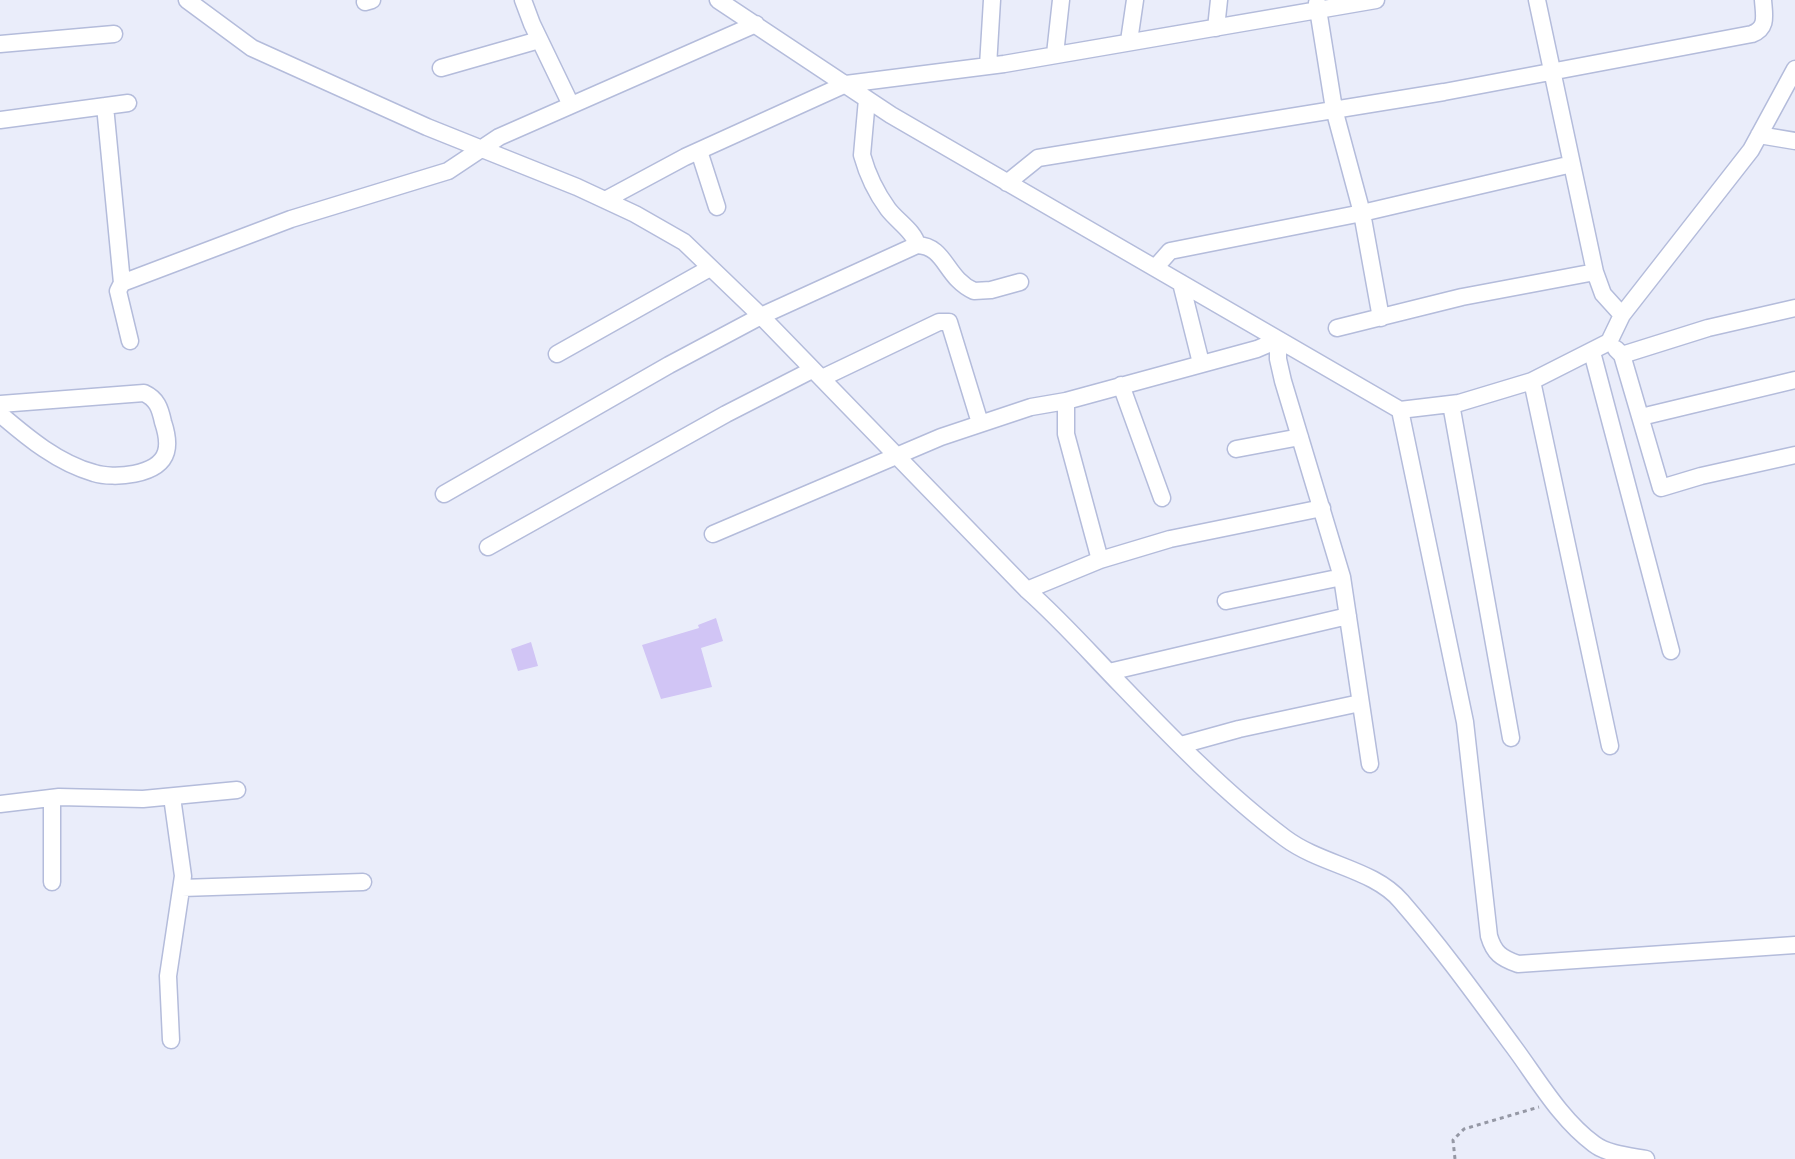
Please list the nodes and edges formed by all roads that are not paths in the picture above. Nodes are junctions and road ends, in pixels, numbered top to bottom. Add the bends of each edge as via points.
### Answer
1 (187, 0) edge
2 (523, 0) edge
3 (718, 0) edge
4 (992, 0) edge
5 (1061, 0) edge
6 (1135, 0) edge
7 (1219, 0) edge
8 (1376, 0) edge
9 (1537, 0) edge
10 (1763, 0) edge
11 (1317, 5) edge
12 (756, 24) junction
13 (1216, 28) junction
14 (114, 34) dead end
15 (539, 40) junction
16 (1129, 41) junction
17 (0, 44) edge
18 (1055, 54) junction
19 (988, 66) junction
20 (441, 68) dead end
21 (1795, 69) edge
22 (1552, 72) junction
23 (846, 84) junction
24 (867, 99) junction
25 (128, 103) dead end
26 (571, 105) junction
27 (105, 106) junction
28 (1334, 109) junction
29 (0, 120) edge
30 (1759, 135) junction
31 (1795, 141) edge
32 (480, 150) junction
33 (699, 151) junction
34 (1572, 164) junction
35 (1007, 183) junction
36 (605, 200) junction
37 (717, 207) dead end
38 (1362, 213) junction
39 (917, 245) junction
40 (710, 268) junction
41 (1155, 268) junction
42 (1595, 272) junction
43 (1020, 282) dead end
44 (122, 283) junction
45 (1181, 283) junction
46 (1795, 308) edge
47 (1622, 315) junction
48 (761, 316) junction
49 (1381, 318) junction
50 (1337, 328) dead end
51 (1278, 340) junction
52 (130, 341) dead end
53 (1609, 342) junction
54 (1592, 352) junction
55 (557, 354) dead end
56 (1622, 355) junction
57 (1201, 363) junction
58 (817, 374) junction
59 (1795, 380) edge
60 (1532, 381) junction
61 (1121, 385) junction
62 (1066, 401) junction
63 (0, 404) edge
64 (1451, 404) junction
65 (1400, 410) junction
66 (0, 414) edge
67 (1641, 417) junction
68 (980, 423) junction
69 (1300, 437) junction
70 (1236, 449) dead end
71 (1795, 455) edge
72 (898, 457) junction
73 (444, 494) dead end
74 (1162, 498) dead end
75 (1322, 508) junction
76 (713, 534) dead end
77 (488, 547) dead end
78 (1100, 560) junction
79 (1342, 577) junction
80 (1027, 590) junction
81 (1226, 601) dead end
82 (1348, 616) junction
83 (1671, 651) dead end
84 (1109, 672) junction
85 (1360, 703) junction
86 (1511, 738) dead end
87 (1181, 745) junction
88 (1610, 746) dead end
89 (1370, 764) dead end
90 (237, 790) dead end
91 (172, 797) junction
92 (52, 798) junction
93 (0, 804) edge
94 (52, 882) dead end
95 (363, 882) dead end
96 (182, 888) junction
97 (1795, 945) edge
98 (171, 1040) dead end
99 (1646, 1159) edge

1 - 32 street via 252,48
2 - 15 street
3 - 12 street
4 - 19 street
5 - 18 street
6 - 16 street
7 - 13 street
8 - 11 street
9 - 22 street
10 - 22 street via 1759,32
11 - 13 street
11 - 28 street
12 - 23 street
12 - 26 street
13 - 16 street
14 - 17 street
15 - 20 street
15 - 26 street
16 - 18 street
18 - 19 street
19 - 23 street
21 - 30 street
22 - 28 street
22 - 34 street
23 - 24 street
23 - 33 street
24 - 35 street
24 - 39 street via 864,164 887,207
25 - 27 street
26 - 32 street
27 - 29 street
27 - 44 street
28 - 35 street via 1038,158
28 - 38 street
30 - 31 street
30 - 47 street
32 - 36 street
32 - 44 street via 448,171 291,219
33 - 36 street
33 - 37 street
34 - 38 street
34 - 42 street
35 - 41 street
36 - 40 street via 684,242
38 - 41 street via 1170,251
38 - 49 street
39 - 43 street via 936,250 948,270 974,291
39 - 48 street
40 - 48 street
40 - 55 street
41 - 45 street
42 - 47 street via 1603,294
42 - 49 street
44 - 52 street via 118,291
45 - 51 street
45 - 57 street
46 - 56 street
47 - 53 street
48 - 58 street
48 - 73 street
49 - 50 street
51 - 57 street
51 - 65 street
51 - 69 street via 1278,359
53 - 54 street
53 - 56 street
54 - 60 street
54 - 83 street
56 - 67 street
57 - 61 street
58 - 68 street via 946,321
58 - 72 street
58 - 77 street via 726,414
59 - 67 street
60 - 64 street
60 - 88 street
61 - 62 street
61 - 74 street
62 - 68 street
62 - 78 street via 1066,434
63 - 66 street via 144,393 154,398 161,413 167,451 148,469 97,474 43,449
64 - 65 street
64 - 86 street
65 - 97 street via 1465,722 1493,949 1518,964
67 - 71 street via 1661,488
68 - 72 street
69 - 70 street
69 - 75 street
72 - 76 street
72 - 80 street
75 - 78 street via 1170,539
75 - 79 street
78 - 80 street
79 - 81 street
79 - 82 street
80 - 84 street
82 - 84 street
82 - 85 street
84 - 87 street
85 - 87 street
85 - 89 street
87 - 99 street via 1286,838 1330,864 1388,887 1554,1102 1596,1146
90 - 91 street
91 - 92 street
91 - 96 street
92 - 93 street
92 - 94 street
95 - 96 street
96 - 98 street via 168,976

